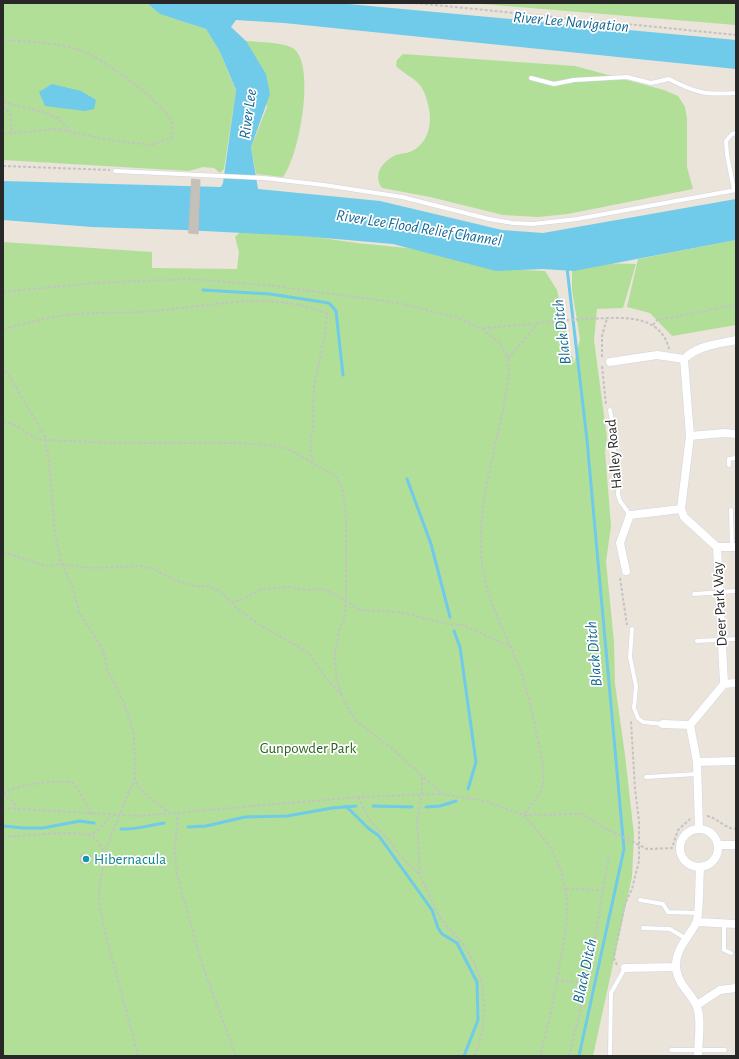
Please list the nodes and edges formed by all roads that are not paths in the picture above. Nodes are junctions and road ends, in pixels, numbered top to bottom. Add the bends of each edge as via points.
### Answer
1 (531, 78) dead end
2 (736, 93) edge
3 (736, 133) edge
4 (115, 171) road end
5 (735, 190) edge
6 (736, 340) edge
7 (684, 358) junction
8 (610, 362) dead end
9 (609, 410) road end
10 (736, 434) edge
11 (690, 436) junction
12 (736, 458) edge
13 (730, 465) dead end
14 (681, 509) junction
15 (730, 510) dead end
16 (630, 515) junction
17 (717, 547) junction
18 (734, 547) edge
19 (624, 572) road end
20 (736, 591) edge
21 (720, 592) junction
22 (694, 594) dead end
23 (630, 630) road end
24 (736, 639) edge
25 (722, 640) junction
26 (697, 641) dead end
27 (736, 683) edge
28 (724, 684) junction
29 (662, 724) joint
30 (690, 725) junction
31 (736, 761) edge
32 (698, 762) junction
33 (697, 774) junction
34 (646, 776) dead end
35 (699, 828) junction
36 (719, 845) junction
37 (736, 845) edge
38 (700, 868) junction
39 (640, 900) dead end
40 (698, 913) junction
41 (697, 922) junction
42 (724, 924) junction
43 (736, 924) edge
44 (643, 928) dead end
45 (685, 938) junction
46 (731, 953) dead end
47 (676, 967) junction
48 (621, 968) joint
49 (736, 988) edge
50 (697, 1005) junction
51 (671, 1050) dead end
52 (725, 1050) dead end
53 (698, 1053) edge
54 (610, 1054) dead end

1 - 2 lane via 554,84 574,80 627,77 650,83 669,79 692,91 714,95
3 - 5 lane via 726,141
4 - 5 lane via 264,178 373,192 438,205 489,219 533,224 577,219
6 - 7 street via 705,347 691,352
7 - 8 street via 650,356
7 - 11 street
9 - 16 lane, Halley Road via 619,471 618,495
10 - 11 street
11 - 14 street
12 - 13 lane via 729,459
14 - 16 street
14 - 17 street, Deer Park Way via 684,517
15 - 18 lane
16 - 19 street via 620,543
17 - 18 street
17 - 21 street, Deer Park Way
20 - 21 lane
21 - 22 lane
21 - 25 street, Deer Park Way
23 - 29 lane via 630,657 636,686 634,708 638,718 643,722
24 - 25 lane
25 - 26 lane
25 - 28 street, Deer Park Way
27 - 28 street
28 - 30 street
29 - 30 street
30 - 32 street
31 - 32 street
32 - 33 street
33 - 34 lane
33 - 35 street
35 - 36 street via 712,833
35 - 38 street via 685,834 680,848 681,856 686,862
36 - 37 street
36 - 38 street via 714,860 708,866
38 - 40 street
39 - 40 lane via 663,904 668,912
40 - 41 street
41 - 42 street
41 - 45 street
42 - 43 street
42 - 46 lane via 724,950
44 - 45 lane via 670,930
45 - 47 street via 677,956
47 - 48 street
47 - 50 street via 684,988
48 - 54 lane via 612,993
49 - 50 street via 720,990
50 - 53 street
51 - 53 lane
52 - 53 lane

